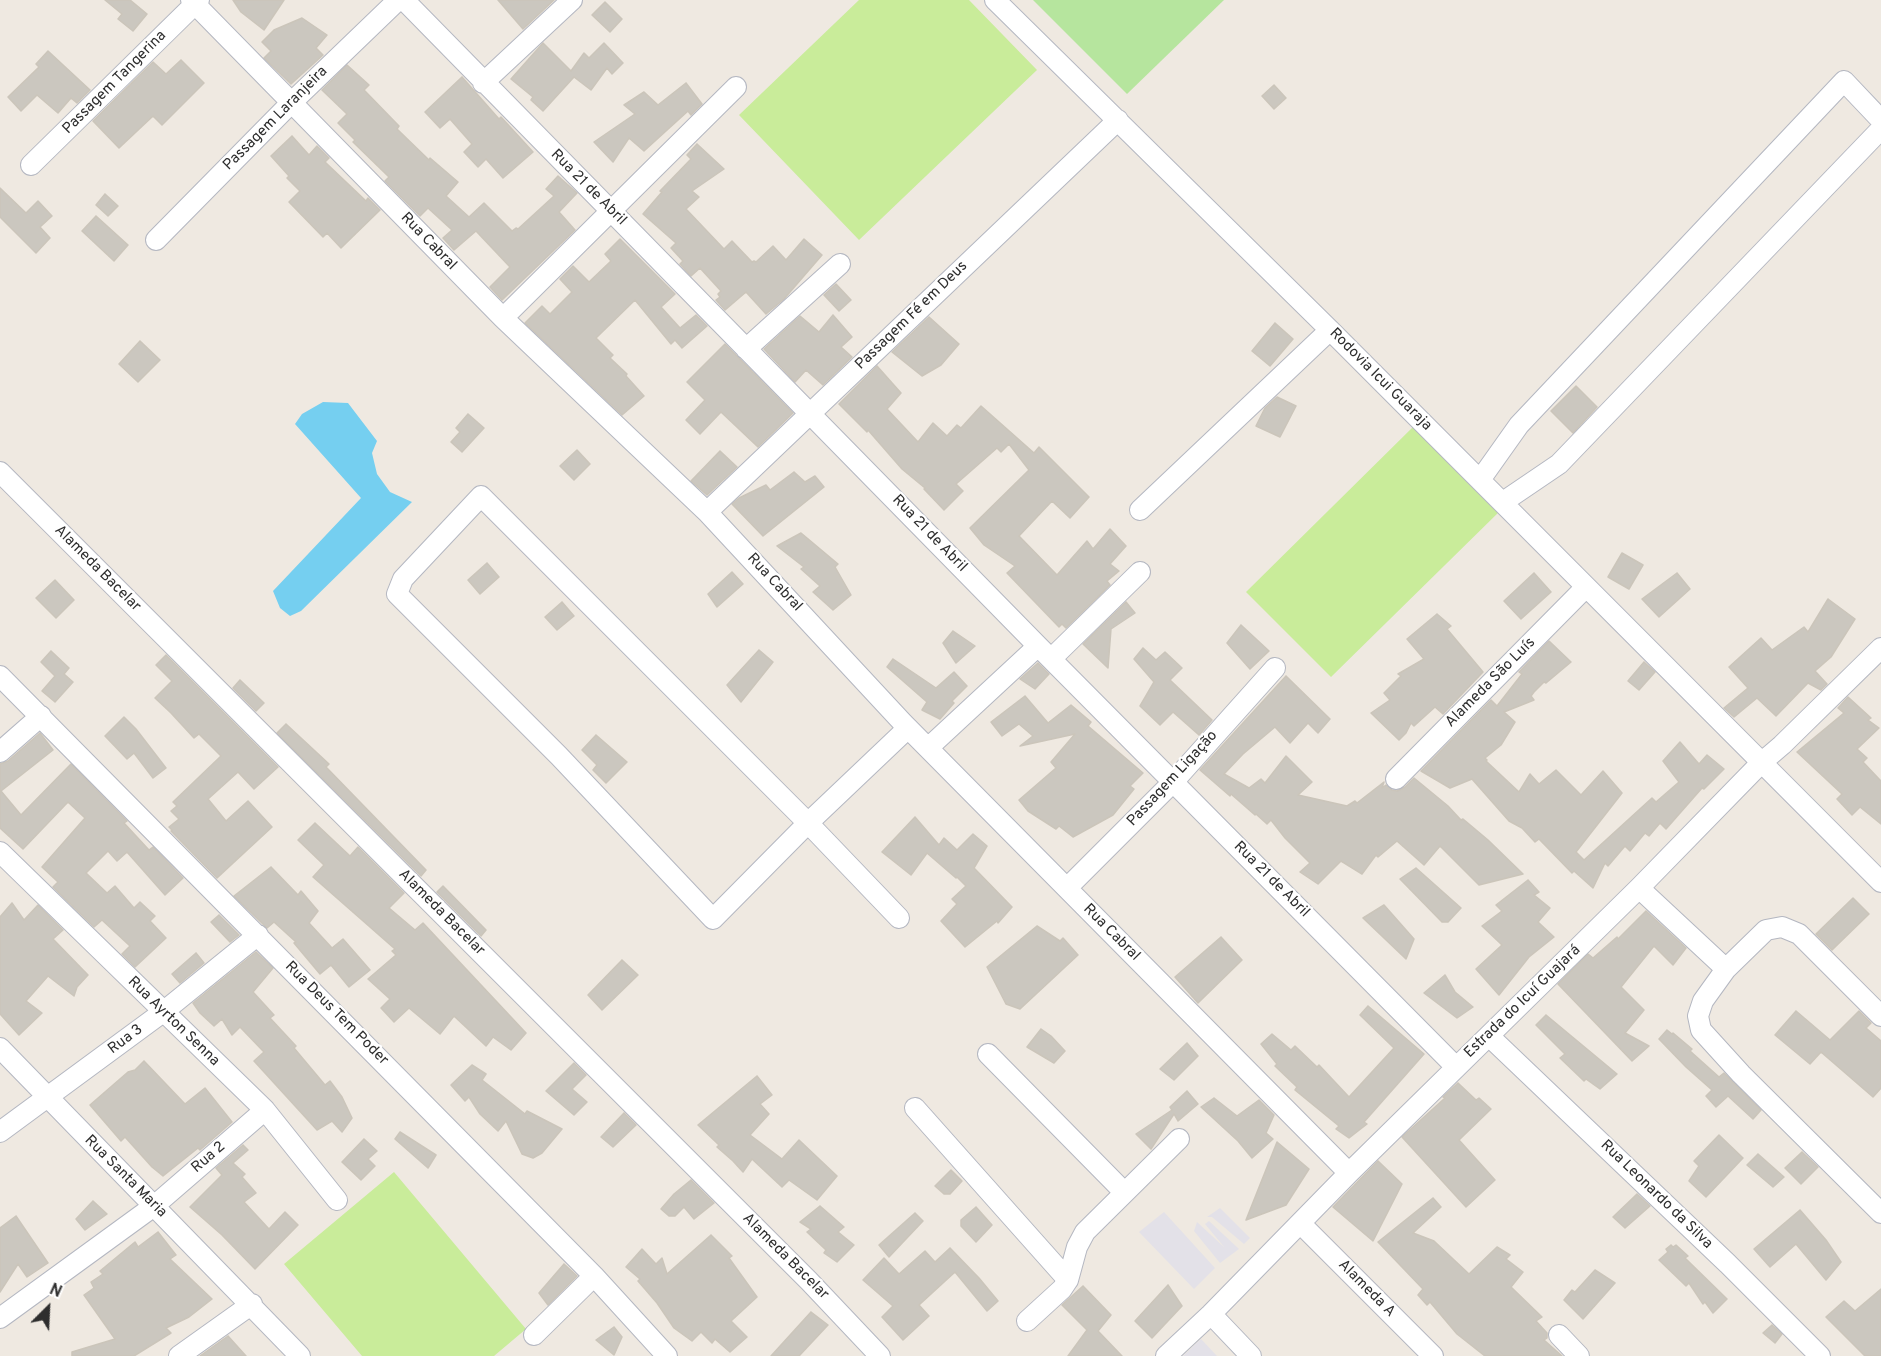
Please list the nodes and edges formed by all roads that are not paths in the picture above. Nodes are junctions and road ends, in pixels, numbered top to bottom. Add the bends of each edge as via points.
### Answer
1 (398, 0) edge
2 (404, 0) edge
3 (572, 0) edge
4 (995, 0) edge
5 (195, 1) edge
6 (483, 83) junction
7 (736, 87) dead end
8 (292, 102) junction
9 (1118, 120) junction
10 (1881, 120) edge
11 (1881, 129) edge
12 (31, 165) dead end
13 (610, 211) junction
14 (156, 240) dead end
15 (840, 264) dead end
16 (503, 318) junction
17 (1330, 330) junction
18 (746, 349) junction
19 (810, 413) junction
20 (0, 472) edge
21 (1480, 480) junction
22 (1503, 502) junction
23 (1140, 510) dead end
24 (707, 512) junction
25 (1140, 572) dead end
26 (1586, 587) junction
27 (1881, 648) edge
28 (1045, 652) junction
29 (1275, 668) dead end
30 (0, 676) edge
31 (41, 716) junction
32 (908, 728) junction
33 (928, 748) junction
34 (0, 752) edge
35 (1761, 763) junction
36 (1396, 779) dead end
37 (1174, 781) junction
38 (808, 824) junction
39 (0, 852) edge
40 (1881, 882) edge
41 (1067, 888) junction
42 (1639, 888) junction
43 (899, 918) dead end
44 (258, 935) junction
45 (1726, 969) junction
46 (163, 1012) junction
47 (1881, 1016) edge
48 (1490, 1037) junction
49 (0, 1048) edge
50 (988, 1054) dead end
51 (1456, 1067) junction
52 (48, 1099) junction
53 (915, 1108) dead end
54 (265, 1110) junction
55 (0, 1132) edge
56 (1179, 1139) dead end
57 (1349, 1173) junction
58 (1124, 1192) junction
59 (337, 1200) dead end
60 (154, 1206) junction
61 (1881, 1213) edge
62 (1300, 1223) junction
63 (594, 1276) junction
64 (1068, 1280) junction
65 (252, 1304) junction
66 (1211, 1314) junction
67 (0, 1318) edge
68 (1027, 1321) dead end
69 (534, 1335) dead end
70 (1559, 1335) dead end
71 (179, 1356) edge
72 (300, 1356) edge
73 (667, 1356) edge
74 (880, 1356) edge
75 (1166, 1356) edge
76 (1251, 1356) edge
77 (1433, 1356) edge
78 (1579, 1356) edge
79 (1820, 1356) edge

1 - 8 street, Passagem Laranjeira
2 - 6 street, Rua 21 de Abril
3 - 6 street
4 - 9 street, Rodovia Icui Guaraja
5 - 8 street, Rua Cabral
5 - 12 street, Passagem Tangerina
6 - 13 street, Rua 21 de Abril
7 - 13 street
8 - 14 street, Passagem Laranjeira
8 - 16 street, Rua Cabral
9 - 17 street, Rodovia Icui Guaraja
9 - 19 street, Passagem Fé em Deus
10 - 21 street via 1844,81 1519,424
11 - 22 street via 1559,464
13 - 16 street
13 - 18 street, Rua 21 de Abril
15 - 18 street
16 - 24 street, Rua Cabral
17 - 21 street, Rodovia Icui Guaraja
17 - 23 street
18 - 19 street, Rua 21 de Abril
19 - 24 street, Passagem Fé em Deus
19 - 28 street, Rua 21 de Abril
20 - 74 street, Alameda Bacelar via 784,1255
21 - 22 street, Rodovia Icui Guaraja
22 - 26 street, Rodovia Icui Guaraja
24 - 32 street, Rua Cabral
25 - 28 street
26 - 35 street, Rodovia Icui Guaraja
26 - 36 street, Alameda São Luís
27 - 35 street, Estrada do Icuí Guajará
28 - 33 street
28 - 37 street, Rua 21 de Abril
29 - 37 street, Passagem Ligação
30 - 31 street, Rua Deus Tem Poder
31 - 34 street
31 - 44 street, Rua Deus Tem Poder
32 - 33 street, Rua Cabral
32 - 38 street
33 - 41 street, Rua Cabral
35 - 40 street, Rodovia Icui Guaraja
35 - 42 street, Estrada do Icuí Guajará
37 - 41 street, Passagem Ligação
37 - 51 street, Rua 21 de Abril
38 - 38 street via 482,496 403,579 397,594 559,756 713,919
38 - 43 street
39 - 46 street, Rua Ayrton Senna
41 - 57 street, Rua Cabral
42 - 45 street
42 - 48 street, Estrada do Icuí Guajará
44 - 46 street, Rua 3
44 - 63 street, Rua Deus Tem Poder
45 - 47 street via 1766,930 1782,927 1799,934
45 - 61 street via 1703,1001 1698,1016 1701,1030
46 - 52 street, Rua 3
46 - 54 street, Rua Ayrton Senna
48 - 51 street, Estrada do Icuí Guajará
48 - 79 street, Rua Leonardo da Silva
49 - 52 street, Rua Santa Maria
50 - 58 street
51 - 57 street, Estrada do Icuí Guajará
52 - 55 street, Rua 3
52 - 60 street, Rua Santa Maria
53 - 64 street
54 - 59 street, Rua Ayrton Senna
54 - 60 street, Rua 2
56 - 58 street
57 - 62 street, Estrada do Icuí Guajará
58 - 64 street via 1085,1232
60 - 65 street, Rua Santa Maria
60 - 67 street, Rua 2
62 - 66 street, Estrada do Icuí Guajará
62 - 77 street, Alameda A
63 - 69 street
63 - 73 street, Rua Deus Tem Poder
64 - 68 street
65 - 71 street
65 - 72 street, Rua Santa Maria
66 - 75 street, Estrada do Icuí Guajará
66 - 76 street
70 - 78 street

